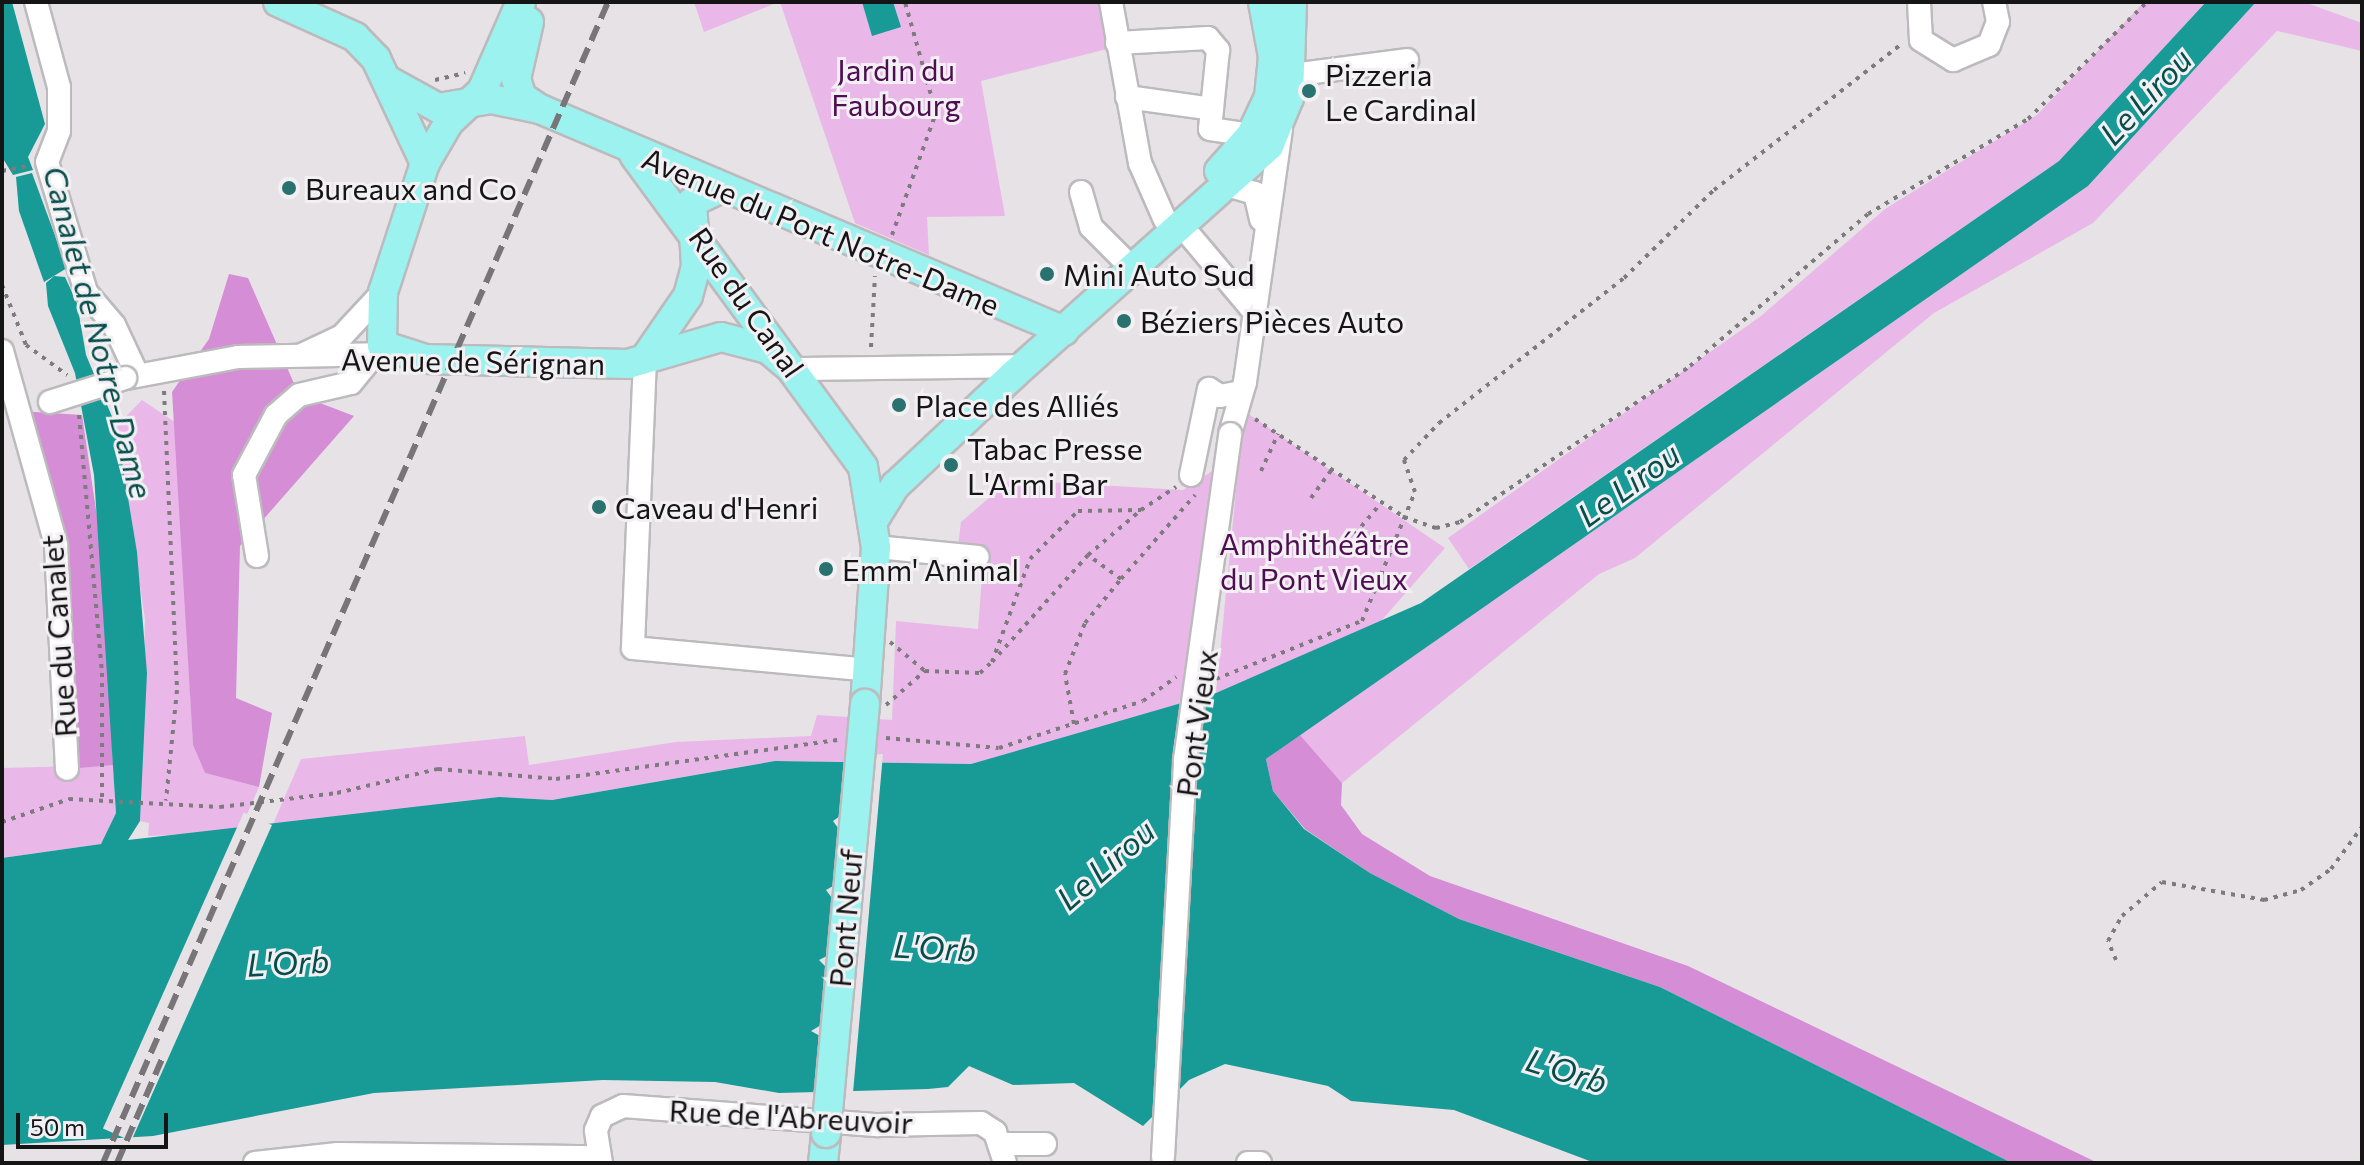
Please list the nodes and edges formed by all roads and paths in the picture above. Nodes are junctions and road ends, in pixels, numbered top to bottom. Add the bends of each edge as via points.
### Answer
1 (36, 2) edge
2 (278, 2) edge
3 (521, 2) edge
4 (537, 2) edge
5 (905, 2) edge
6 (1111, 2) edge
7 (1263, 2) edge
8 (1292, 2) edge
9 (1919, 2) edge
10 (1994, 2) edge
11 (2147, 2) edge
12 (1917, 31) junction
13 (1117, 43) junction
14 (1407, 60) dead end
15 (1292, 75) junction
16 (389, 81) junction
17 (1127, 97) junction
18 (467, 107) junction
19 (540, 109) junction
20 (1212, 109) junction
21 (1282, 124) junction
22 (1247, 142) junction
23 (625, 146) junction
24 (425, 163) junction
25 (39, 164) junction
26 (2, 171) edge
27 (1230, 186) junction
28 (720, 189) junction
29 (1081, 192) dead end
30 (1165, 220) junction
31 (894, 227) dead end
32 (693, 232) junction
33 (1264, 232) junction
34 (1192, 238) dead end
35 (1122, 258) junction
36 (883, 259) junction
37 (2, 285) edge
38 (383, 292) junction
39 (1256, 314) junction
40 (1018, 316) junction
41 (1064, 331) junction
42 (2, 351) edge
43 (383, 351) junction
44 (301, 355) junction
45 (645, 359) junction
46 (871, 366) junction
47 (1023, 366) junction
48 (163, 369) junction
49 (792, 369) junction
50 (131, 376) junction
51 (71, 384) dead end
52 (1235, 401) junction
53 (78, 406) dead end
54 (11, 414) edge
55 (1278, 434) junction
56 (1332, 469) junction
57 (1261, 471) dead end
58 (1196, 482) junction
59 (1311, 498) dead end
60 (1382, 502) junction
61 (1141, 510) junction
62 (1404, 517) junction
63 (875, 518) junction
64 (1355, 534) dead end
65 (876, 547) junction
66 (1088, 555) junction
67 (257, 556) dead end
68 (978, 557) dead end
69 (1121, 579) junction
70 (868, 641) junction
71 (992, 662) junction
72 (869, 670) junction
73 (925, 671) junction
74 (1182, 676) dead end
75 (1202, 678) dead end
76 (865, 704) junction
77 (1074, 724) junction
78 (842, 738) dead end
79 (878, 738) dead end
80 (67, 769) dead end
81 (102, 799) junction
82 (166, 800) junction
83 (2, 822) edge
84 (2362, 827) edge
85 (2116, 960) dead end
86 (1045, 1144) dead end
87 (1002, 1153) edge
88 (599, 1160) edge
89 (1162, 1160) edge
90 (255, 1163) edge
91 (823, 1163) edge
92 (1248, 1163) edge
93 (1260, 1163) edge

1 - 25 street via 59,87 59,131
2 - 16 main road, Avenue du Port Notre-Dame via 355,37
3 - 18 main road via 494,68
4 - 19 main road via 516,79 522,97
5 - 31 path via 936,113
6 - 13 street
7 - 22 main road via 1273,76
8 - 15 main road
9 - 12 street
10 - 12 street via 1995,34 1967,59 1941,57
11 - 62 path via 2028,119 1868,214 1690,366 1460,522 1436,528
12 - 62 path via 1714,190 1624,278 1439,423 1404,460 1415,492
13 - 17 street
13 - 20 street via 1208,38 1218,50
14 - 15 street
15 - 21 main road
16 - 18 main road, Avenue du Port Notre-Dame via 438,108
16 - 24 main road, Avenue du Port Notre-Dame
17 - 20 street
17 - 30 street via 1140,163
18 - 19 main road, Avenue du Port Notre-Dame via 491,99
18 - 24 main road via 437,137
19 - 23 main road, Avenue du Port Notre-Dame
20 - 22 street via 1210,129
21 - 27 main road
21 - 33 street
22 - 30 main road
22 - 41 street via 1211,189 1077,309
23 - 28 main road, Avenue du Port Notre-Dame
23 - 32 main road, Avenue du Port Notre-Dame
24 - 38 main road
25 - 26 path
25 - 50 street via 86,292 114,325
27 - 33 street via 1255,193
27 - 41 main road
28 - 32 main road, Rue du Canal via 692,202
28 - 36 main road, Avenue du Port Notre-Dame
29 - 35 street via 1091,227
30 - 35 main road
32 - 45 main road, Avenue de Sérignan via 696,266 688,296
32 - 49 main road, Rue du Canal
33 - 39 street, Pont Vieux
34 - 39 street
35 - 40 main road, Avenue du Port Notre-Dame via 1059,312
36 - 40 main road, Avenue du Port Notre-Dame
36 - 46 path via 875,273
37 - 51 path via 26,345 59,366
38 - 43 main road
38 - 44 street, Avenue de Sérignan via 342,336
39 - 52 street, Pont Vieux
40 - 41 main road, Avenue du Port Notre-Dame
41 - 47 main road
42 - 54 street, Rue du Canalet
43 - 44 street, Avenue de Sérignan
43 - 45 main road, Avenue de Sérignan via 612,364
43 - 67 street via 351,383 299,395 276,415 244,475
44 - 48 street, Avenue de Sérignan
45 - 49 main road, Avenue de Sérignan via 721,337 768,349
45 - 72 street via 633,648
46 - 47 street
46 - 49 street
47 - 63 main road via 896,485
48 - 50 street, Avenue de Sérignan
48 - 82 path via 177,690
49 - 63 main road, Rue du Canal via 863,467
50 - 54 street, Avenue de Sérignan, bridge
52 - 55 path
52 - 58 street via 1209,389
52 - 89 street, Pont Vieux, bridge via 1185,760
53 - 81 path via 102,673
54 - 80 street, Rue du Canalet via 56,545
55 - 56 path
55 - 57 path
56 - 59 path
56 - 60 path
58 - 61 path
58 - 69 path
60 - 62 path
60 - 64 path
61 - 66 path
61 - 71 path via 1086,506 1030,559
62 - 75 path via 1362,621 1230,678
63 - 65 main road, Pont Neuf
65 - 68 street
65 - 70 main road, Pont Neuf
66 - 69 path
66 - 71 path
69 - 77 path via 1085,623 1065,674
70 - 72 main road, Pont Neuf
70 - 73 path via 896,642
71 - 73 path via 980,673
72 - 76 main road, Pont Neuf
73 - 76 path via 893,706
74 - 77 path via 1143,701
76 - 91 main road, Pont Neuf, bridge
77 - 79 path via 999,748
78 - 82 path via 556,779 438,769 251,804
81 - 82 path
81 - 83 path via 48,802
84 - 85 path via 2331,869 2301,890 2264,900 2162,882 2122,916 2108,941
86 - 87 street
87 - 88 street, Rue de l'Abreuvoir via 981,1123 878,1125 623,1106 602,1116
88 - 90 street via 338,1154
92 - 93 street

